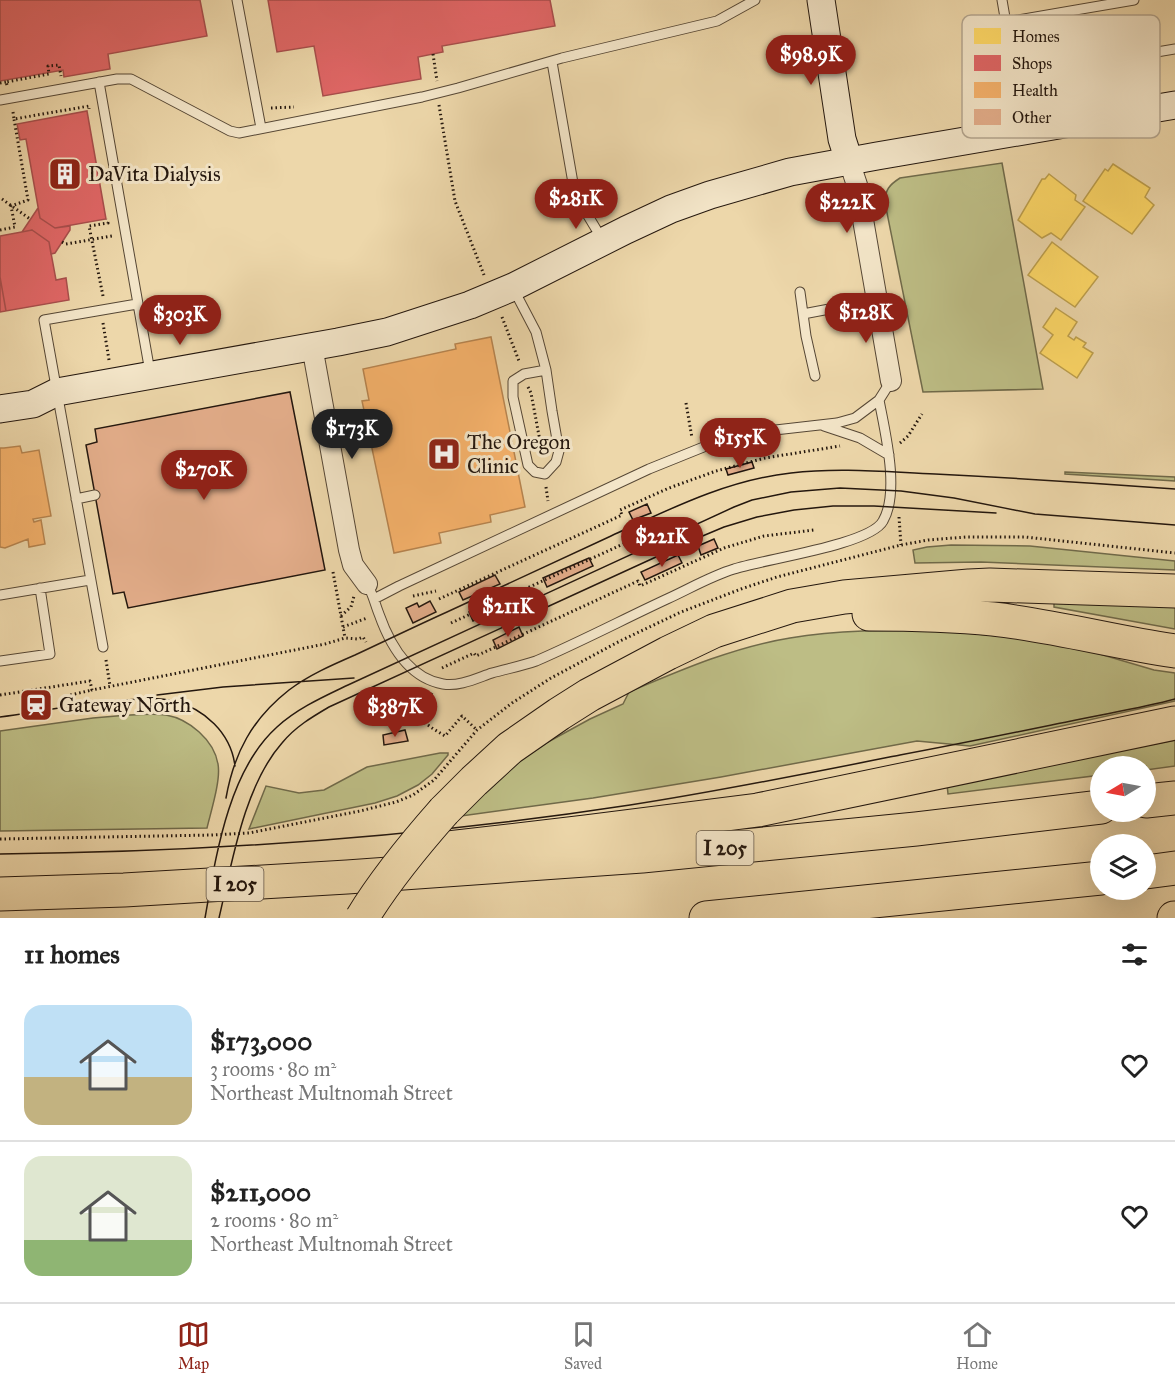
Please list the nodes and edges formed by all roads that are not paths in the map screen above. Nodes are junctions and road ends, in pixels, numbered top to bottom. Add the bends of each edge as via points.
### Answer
1 (237, 0) edge
2 (755, 0) edge
3 (820, 0) edge
4 (1002, 0) edge
5 (1134, 0) edge
6 (1005, 15) edge
7 (1047, 15) edge
8 (1175, 49) edge
9 (1160, 52) edge
10 (552, 62) junction
11 (99, 82) junction
12 (0, 100) edge
13 (1175, 105) edge
14 (1160, 107) edge
15 (261, 128) junction
16 (979, 138) edge
17 (849, 161) junction
18 (603, 242) junction
19 (513, 287) junction
20 (800, 292) dead end
21 (877, 300) junction
22 (137, 304) junction
23 (803, 314) junction
24 (312, 346) junction
25 (546, 370) junction
26 (150, 374) junction
27 (815, 376) dead end
28 (891, 381) joint
29 (57, 392) junction
30 (879, 400) junction
31 (0, 409) edge
32 (821, 425) junction
33 (888, 455) junction
34 (95, 495) dead end
35 (76, 499) junction
36 (90, 580) junction
37 (40, 588) junction
38 (1175, 591) edge
39 (371, 592) junction
40 (0, 595) edge
41 (103, 646) road end
42 (1175, 651) edge
43 (668, 653) junction
44 (0, 661) edge
45 (1175, 723) edge
46 (1175, 798) edge
47 (1156, 800) edge
48 (1090, 808) edge
49 (1175, 868) edge
50 (1156, 871) edge
51 (347, 877) junction
52 (1090, 879) edge
53 (0, 894) edge
54 (362, 918) edge
55 (706, 918) edge

1 - 15 lane
2 - 10 lane via 717,21
3 - 17 street
4 - 6 lane
5 - 7 lane
8 - 9 lane
10 - 15 lane via 422,97
10 - 18 lane via 573,183 578,200
11 - 12 lane
11 - 15 lane via 131,79 230,131
11 - 22 lane
13 - 14 street
16 - 17 street
17 - 18 street via 790,172 710,195
17 - 21 street via 857,185
18 - 19 street
19 - 24 street via 387,332
19 - 25 lane via 536,332
20 - 23 lane
21 - 23 lane
21 - 28 street
22 - 26 lane
22 - 29 lane via 44,320
23 - 27 lane
24 - 26 street
24 - 39 street via 349,550 353,565
25 - 25 lane via 524,374 513,381 528,465 545,474 556,462 559,451
26 - 29 street
28 - 30 lane
29 - 31 street via 33,404
29 - 35 lane
30 - 32 lane via 855,418
30 - 33 lane
32 - 33 lane via 860,438
32 - 39 lane via 758,432 706,446 408,582
33 - 39 lane via 888,507 884,521 866,536 734,569 533,662 463,682 436,682 407,665 389,638
34 - 35 lane
35 - 36 lane
36 - 37 lane
36 - 41 lane
37 - 40 lane
37 - 44 lane via 50,654
38 - 43 highway via 990,585 844,597 792,606 746,620
42 - 43 highway via 1002,620 857,614 816,618
43 - 54 highway, bridge via 589,695 510,748 419,839
45 - 51 highway via 758,810 431,850
46 - 47 highway
48 - 51 highway, I 205 via 737,847
49 - 50 highway
51 - 53 highway, I 205
52 - 55 highway

